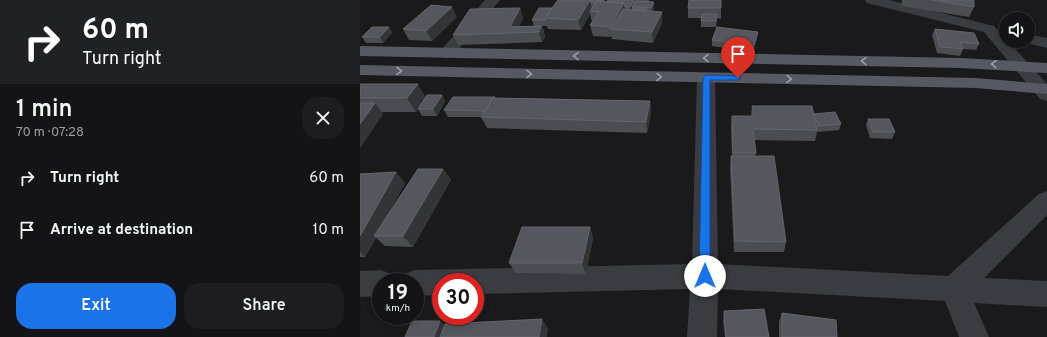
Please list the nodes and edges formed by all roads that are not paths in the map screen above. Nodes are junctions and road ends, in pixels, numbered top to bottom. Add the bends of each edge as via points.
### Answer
1 (494, 0) edge
2 (872, 0) edge
3 (989, 29) junction
4 (999, 31) edge
5 (1035, 40) edge
6 (1047, 43) edge
7 (360, 51) edge
8 (447, 53) junction
9 (1020, 66) junction
10 (1047, 68) edge
11 (360, 70) edge
12 (706, 78) junction
13 (1045, 91) edge
14 (1047, 200) edge
15 (705, 276) junction
16 (484, 281) edge
17 (372, 283) edge
18 (360, 284) edge
19 (954, 289) junction
20 (1047, 294) edge
21 (702, 337) edge
22 (974, 337) edge

1 - 8 street
2 - 3 street
3 - 4 street
3 - 9 street
5 - 6 street
7 - 8 main road
9 -> 8 main road
9 - 10 main road
9 - 13 street
11 -> 12 main road
12 -> 13 main road via 975,83
12 - 15 street
14 - 19 street
15 - 16 street
15 - 19 street
15 - 21 street
17 - 18 street
19 - 20 street
19 - 22 street

